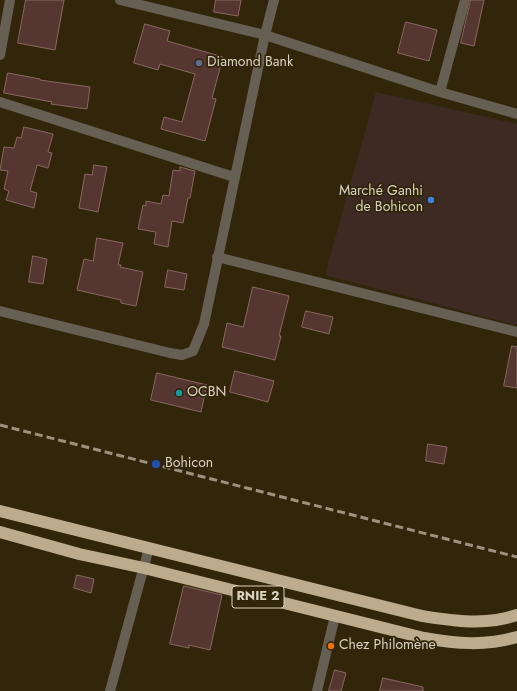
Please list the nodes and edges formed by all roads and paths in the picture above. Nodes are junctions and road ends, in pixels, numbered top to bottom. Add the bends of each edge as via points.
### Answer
1 (10, 0) edge
2 (120, 0) edge
3 (274, 0) edge
4 (465, 0) edge
5 (265, 34) junction
6 (0, 55) edge
7 (440, 92) junction
8 (0, 102) edge
9 (517, 114) edge
10 (234, 177) junction
11 (217, 257) junction
12 (0, 311) edge
13 (517, 332) edge
14 (0, 511) edge
15 (0, 532) edge
16 (149, 548) junction
17 (144, 568) junction
18 (517, 615) edge
19 (335, 616) junction
20 (517, 637) edge
21 (110, 691) edge
22 (317, 691) edge

1 - 6 street
2 - 5 street
3 - 5 street
4 - 7 street
5 - 7 street
5 - 10 street
7 - 9 street
8 - 10 street
10 - 11 street
11 - 12 street via 204,324 193,351 182,355
11 - 13 street
14 - 16 highway, RNIE 2
15 - 17 highway, RNIE 2
16 - 17 street
16 - 18 highway, RNIE 2 via 422,616 479,622
17 - 19 highway, RNIE 2
17 - 21 street
19 - 20 highway, RNIE 2 via 452,643 478,644
19 - 22 street

